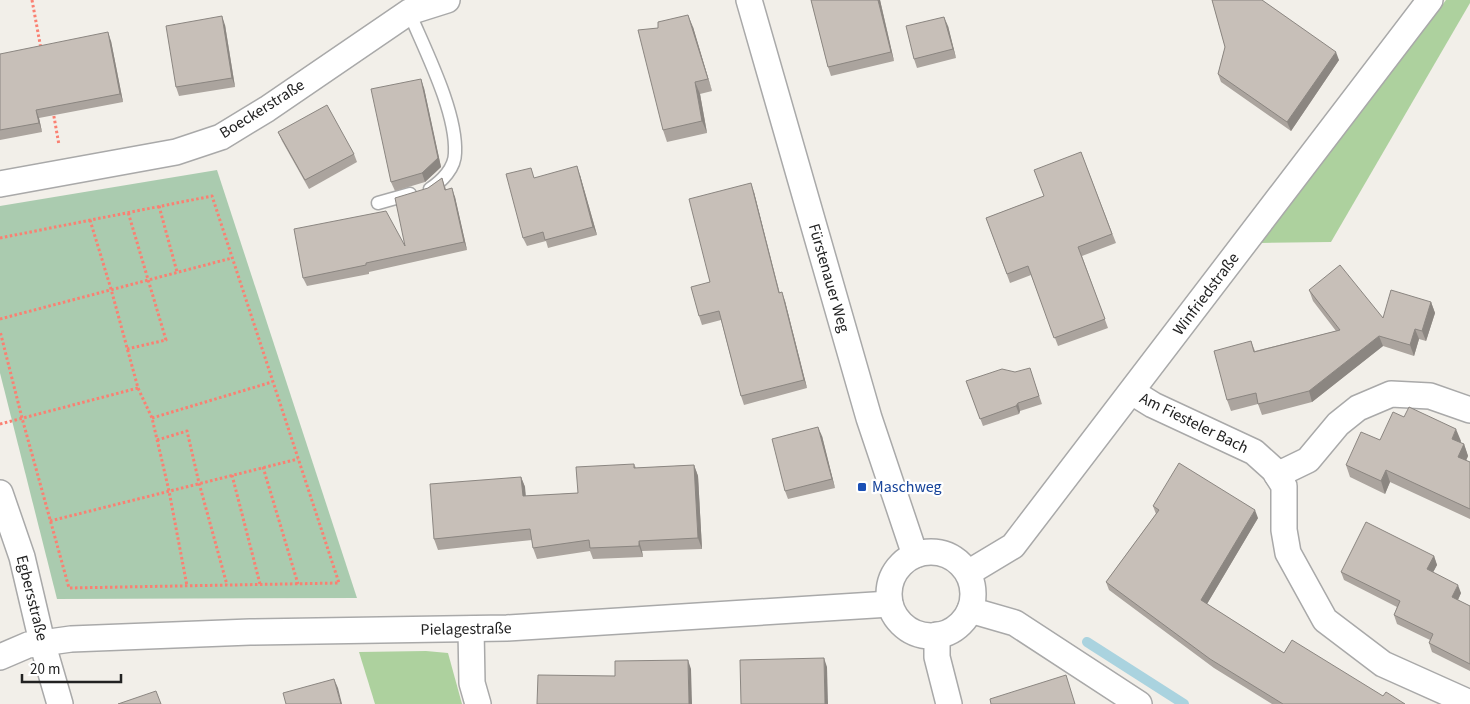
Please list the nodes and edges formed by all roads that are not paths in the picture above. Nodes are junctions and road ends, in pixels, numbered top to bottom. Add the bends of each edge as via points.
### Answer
1 (447, 0) edge
2 (750, 0) edge
3 (1430, 0) edge
4 (409, 12) junction
5 (0, 184) edge
6 (378, 203) dead end
7 (1132, 392) junction
8 (1470, 410) edge
9 (1277, 475) junction
10 (0, 492) edge
11 (915, 554) junction
12 (968, 573) junction
13 (890, 604) junction
14 (970, 610) junction
15 (471, 629) junction
16 (937, 635) junction
17 (42, 642) junction
18 (0, 657) edge
19 (1470, 703) edge
20 (60, 704) edge
21 (478, 704) edge
22 (949, 704) edge
23 (1139, 704) edge

1 - 4 street, Boeckerstraße
2 - 11 street, Fürstenauer Weg via 869,418
3 - 7 street, Winfriedstraße
4 - 5 street, Boeckerstraße via 221,137 176,152
4 - 6 lane via 451,121 455,154 448,173 431,188
7 - 9 street, Am Fiesteler Bach via 1254,452
7 - 12 street, Winfriedstraße via 1013,546
8 - 9 street via 1430,396 1391,394 1358,408 1338,424 1308,460
9 - 19 street, Am Fiesteler Bach via 1284,486 1284,530 1288,553 1325,620 1383,664
10 - 17 street, Egbersstraße via 22,557
11 - 12 street via 939,552 951,556
11 - 13 street via 896,569 890,586
12 - 14 street via 973,585
13 - 15 street, Pielagestraße
13 - 16 street via 904,626 916,633
14 - 16 street via 953,630
14 - 23 street via 1015,623
15 - 17 street, Pielagestraße via 250,632
15 - 21 street via 472,683
16 - 22 street via 937,657
17 - 18 street, Pielagestraße
17 - 20 street, Egbersstraße

